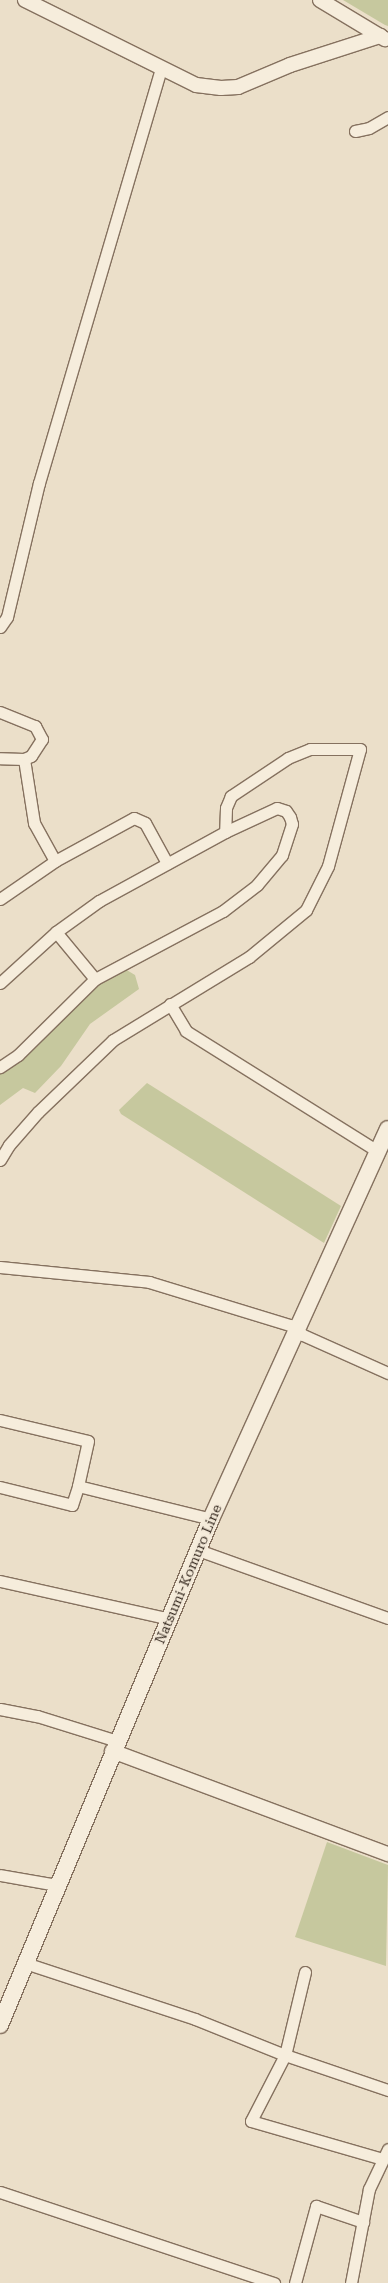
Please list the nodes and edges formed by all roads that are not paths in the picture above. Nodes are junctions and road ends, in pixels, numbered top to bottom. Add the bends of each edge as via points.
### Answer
1 (25, 0) edge
2 (320, 0) edge
3 (384, 38) edge
4 (161, 68) junction
5 (388, 117) edge
6 (355, 131) dead end
7 (0, 627) edge
8 (0, 712) edge
9 (0, 758) edge
10 (24, 759) junction
11 (225, 832) junction
12 (55, 860) junction
13 (167, 863) junction
14 (0, 898) edge
15 (56, 932) junction
16 (95, 979) junction
17 (0, 983) edge
18 (170, 1004) junction
19 (0, 1067) edge
20 (388, 1129) edge
21 (377, 1151) junction
22 (0, 1160) edge
23 (0, 1267) edge
24 (296, 1330) junction
25 (388, 1373) edge
26 (0, 1420) edge
27 (78, 1486) junction
28 (0, 1487) edge
29 (211, 1519) junction
30 (198, 1550) junction
31 (0, 1581) edge
32 (388, 1618) edge
33 (170, 1619) junction
34 (0, 1709) edge
35 (114, 1746) junction
36 (388, 1854) edge
37 (0, 1875) edge
38 (57, 1885) junction
39 (25, 1963) junction
40 (306, 1972) dead end
41 (0, 2025) edge
42 (285, 2055) junction
43 (388, 2090) edge
44 (386, 2154) edge
45 (0, 2192) edge
46 (363, 2222) junction
47 (274, 2283) edge
48 (295, 2283) edge
49 (351, 2283) edge

1 - 4 street
2 - 3 street
3 - 4 street via 290,65 238,87 196,85
4 - 7 street via 39,483 7,617
5 - 6 street via 369,128
8 - 10 street via 35,726 41,732 42,739 31,756
9 - 10 street
10 - 12 street via 34,823
11 - 13 street
11 - 16 street via 277,808 286,810 292,824 282,855 269,875 239,900
11 - 18 street via 226,808 231,796 288,758 310,749 360,749 328,866 306,910 249,957
12 - 13 street via 134,818 145,823
12 - 14 street
13 - 15 street via 99,901
15 - 16 street
15 - 17 street
16 - 19 street via 18,1055
18 - 21 street via 186,1031
18 - 22 street via 113,1040 38,1112
20 - 21 main road, Natsumi-Komuro Line
21 - 24 main road, Natsumi-Komuro Line
23 - 24 street via 149,1282 290,1325
24 - 25 street
24 - 29 main road, Natsumi-Komuro Line
26 - 27 street via 88,1441
27 - 28 street via 72,1505
27 - 29 street
29 - 30 main road, Natsumi-Komuro Line
30 - 32 street
30 - 33 main road, Natsumi-Komuro Line
31 - 33 street
33 - 35 main road, Natsumi-Komuro Line
34 - 35 street via 37,1716
35 - 36 street
35 - 38 main road, Natsumi-Komuro Line
37 - 38 street
38 - 39 main road, Natsumi-Komuro Line
39 - 41 main road, Natsumi-Komuro Line
39 - 42 street via 195,2019
40 - 42 street
42 - 43 street
42 - 44 street via 251,2121
44 - 46 street via 369,2189
45 - 47 street
46 - 48 street via 316,2206
46 - 49 street

